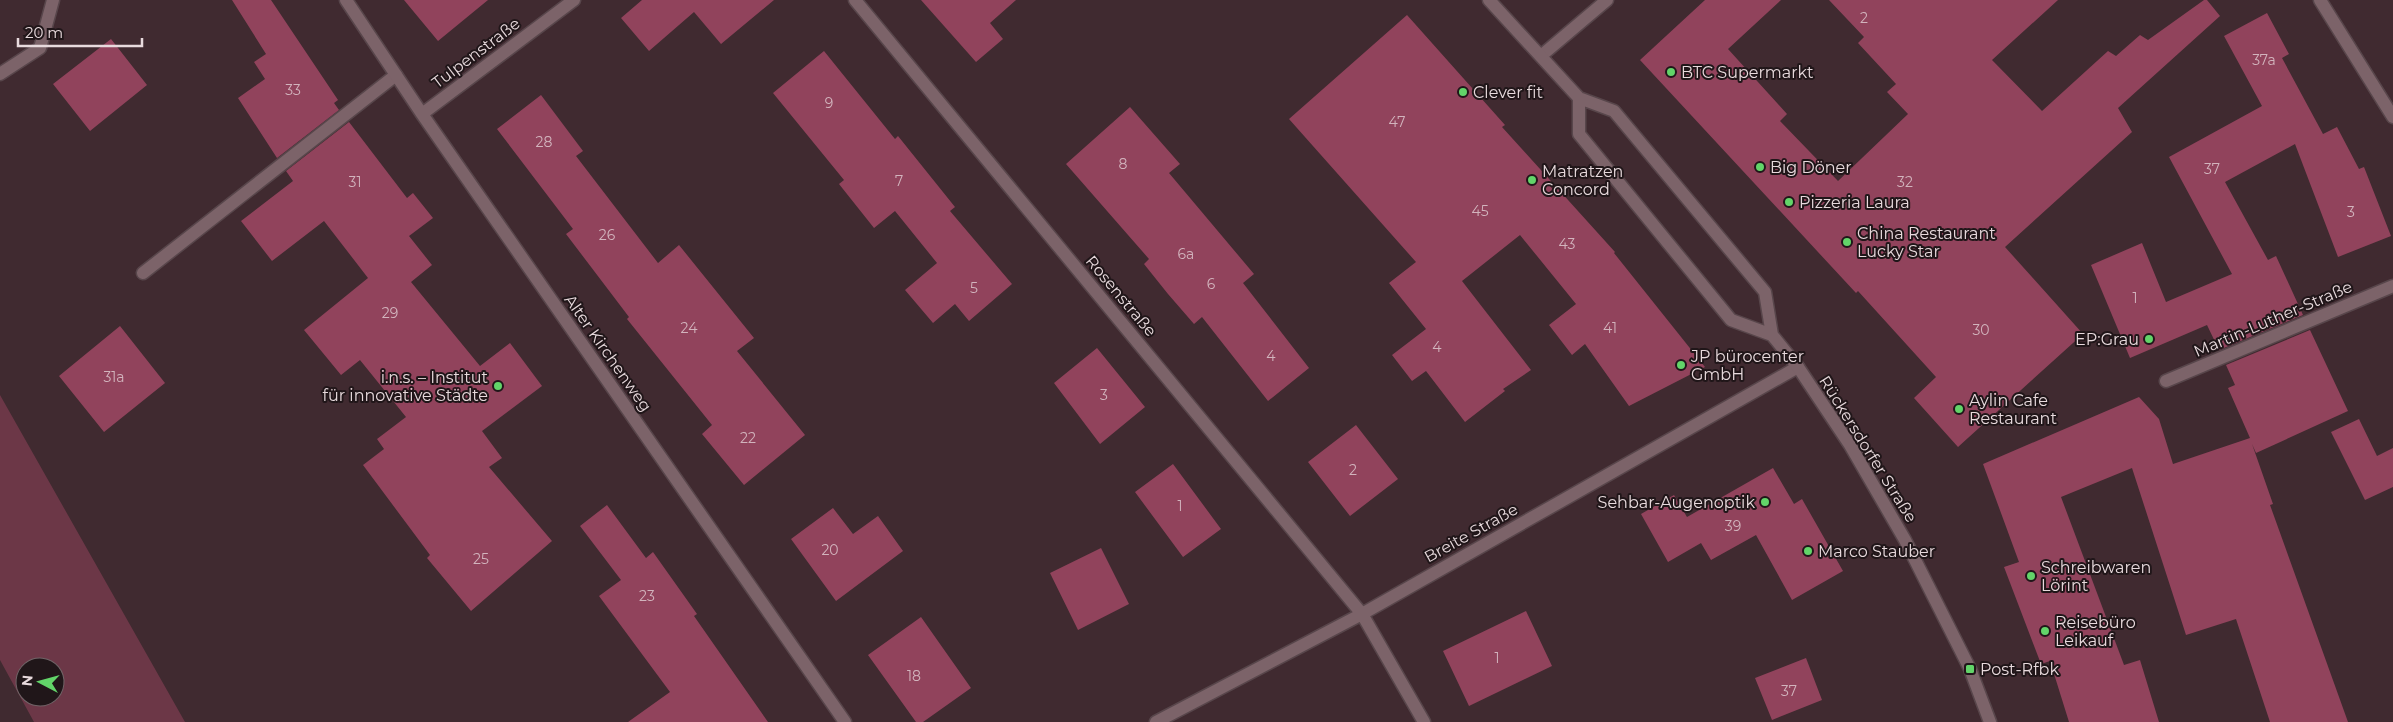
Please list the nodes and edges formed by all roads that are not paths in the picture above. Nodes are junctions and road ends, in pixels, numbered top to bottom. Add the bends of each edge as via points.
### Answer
1 (53, 0) edge
2 (346, 0) edge
3 (574, 0) edge
4 (855, 0) edge
5 (1489, 0) edge
6 (1607, 0) edge
7 (2320, 0) edge
8 (1542, 55) junction
9 (0, 74) edge
10 (396, 75) junction
11 (1579, 98) junction
12 (422, 114) junction
13 (2393, 117) edge
14 (143, 273) dead end
15 (2393, 286) edge
16 (1772, 334) junction
17 (1798, 367) junction
18 (2166, 381) dead end
19 (1362, 614) junction
20 (845, 722) edge
21 (1156, 722) edge
22 (1424, 722) edge
23 (1990, 722) edge

1 - 9 street via 40,48
2 - 10 street, Alter Kirchenweg
3 - 12 street, Tulpenstraße
4 - 19 street, Rosenstraße
5 - 8 street, Rückersdorfer Straße
6 - 8 street
7 - 13 street
8 - 11 street, Rückersdorfer Straße
10 - 12 street, Alter Kirchenweg
10 - 14 street
11 - 16 street, Rückersdorfer Straße via 1614,111 1765,292
11 - 16 street via 1579,134 1732,320
12 - 20 street, Alter Kirchenweg
15 - 18 street, Martin-Luther-Straße
16 - 17 street, Rückersdorfer Straße
17 - 19 street, Breite Straße
17 - 23 street, Rückersdorfer Straße via 1850,445 1905,540 1970,669
19 - 21 street, Breite Straße
19 - 22 street, Rosenstraße

